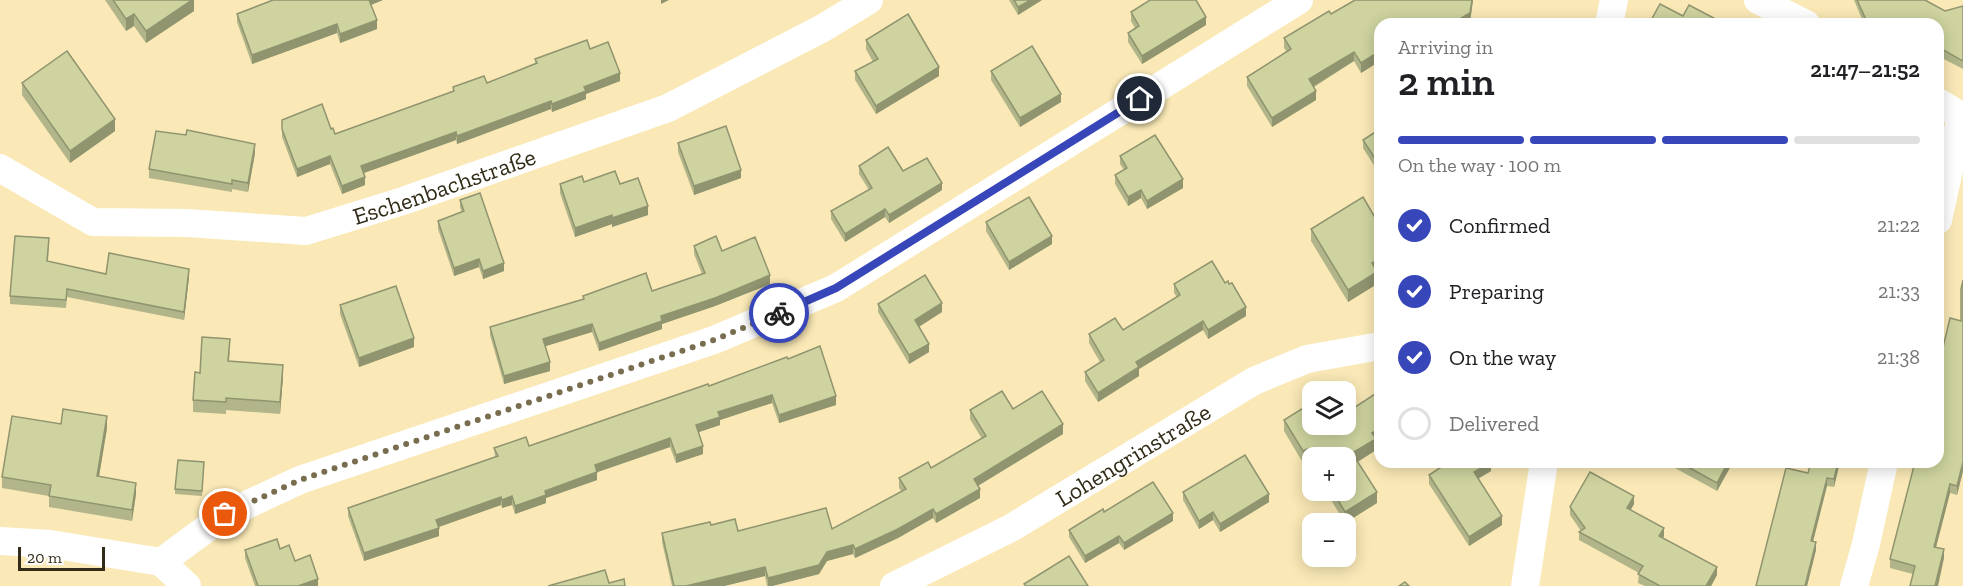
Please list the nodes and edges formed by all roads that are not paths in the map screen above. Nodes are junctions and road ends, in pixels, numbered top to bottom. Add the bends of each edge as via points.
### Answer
1 (869, 0) edge
2 (1299, 0) edge
3 (1614, 0) edge
4 (1758, 0) edge
5 (1808, 0) edge
6 (1610, 18) edge
7 (1794, 18) edge
8 (1806, 18) edge
9 (1954, 112) edge
10 (0, 168) edge
11 (1944, 180) edge
12 (1374, 347) edge
13 (1543, 468) edge
14 (1883, 468) edge
15 (0, 541) edge
16 (161, 562) junction
17 (187, 586) edge
18 (894, 586) edge
19 (1525, 586) edge
20 (1854, 586) edge

1 - 10 street, Eschenbachstraße via 668,108 404,201 306,231 93,222
2 - 16 street via 836,288 714,340 300,480 225,514
3 - 6 street
4 - 7 street
5 - 8 street
9 - 11 street
12 - 18 street, Lohengrinstraße via 1307,358 1254,381 1011,528
13 - 19 street
14 - 20 street
15 - 16 street via 50,544
16 - 17 street

